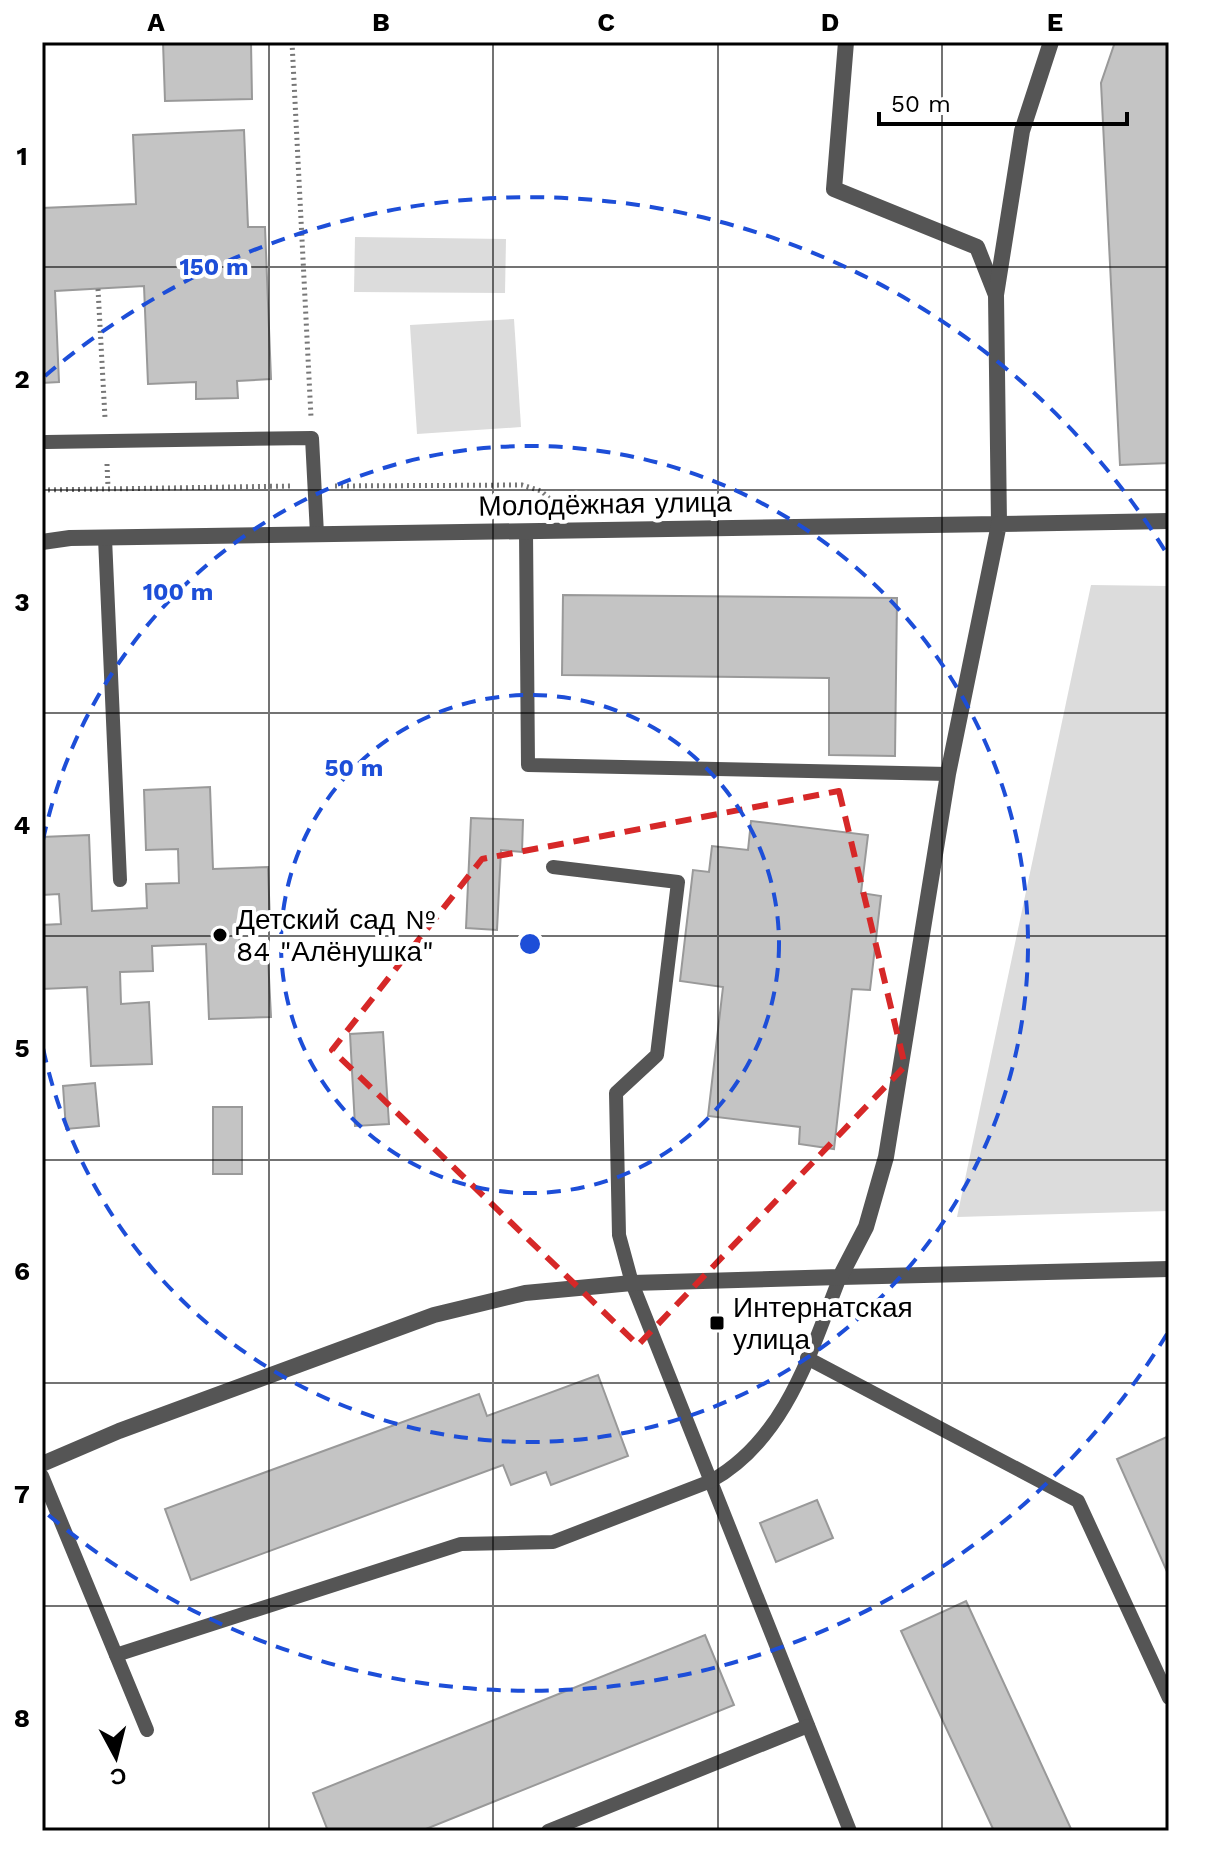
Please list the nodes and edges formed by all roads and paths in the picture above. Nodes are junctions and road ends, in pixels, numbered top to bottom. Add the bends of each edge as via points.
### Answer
1 (292, 42) edge
2 (846, 42) edge
3 (1051, 42) edge
4 (98, 289) dead end
5 (996, 295) junction
6 (105, 425) dead end
7 (312, 438) junction
8 (46, 442) dead end
9 (106, 455) dead end
10 (108, 487) dead end
11 (1169, 521) edge
12 (999, 524) junction
13 (526, 531) junction
14 (317, 534) junction
15 (105, 538) junction
16 (42, 542) edge
17 (948, 774) junction
18 (553, 867) dead end
19 (120, 880) dead end
20 (1169, 1269) edge
21 (840, 1277) junction
22 (632, 1283) junction
23 (807, 1358) junction
24 (42, 1464) edge
25 (42, 1476) edge
26 (711, 1481) junction
27 (116, 1655) junction
28 (1169, 1698) edge
29 (808, 1726) junction
30 (147, 1730) dead end
31 (548, 1831) edge
32 (850, 1831) edge

1 - 7 path
2 - 5 street via 834,189 977,247
3 - 5 street via 1022,131
4 - 6 path
5 - 12 street
7 - 8 lane
7 - 14 lane
9 - 10 path
11 - 12 street, Молодёжная улица
12 - 13 street, Молодёжная улица
12 - 17 street
13 - 14 street, Молодёжная улица
13 - 17 lane via 528,765
14 - 15 street, Молодёжная улица
15 - 16 street, Молодёжная улица
15 - 19 lane
17 - 21 street via 886,1157 866,1227
18 - 22 lane via 678,882 657,1055 616,1093 619,1235
20 - 21 street
21 - 22 street
21 - 23 lane
22 - 24 street via 525,1293 434,1315
22 - 26 lane
23 - 26 lane via 766,1437
23 - 28 lane via 1078,1501
25 - 27 lane
26 - 27 lane via 553,1542 461,1544
26 - 29 lane
27 - 30 lane
29 - 31 lane
29 - 32 lane

